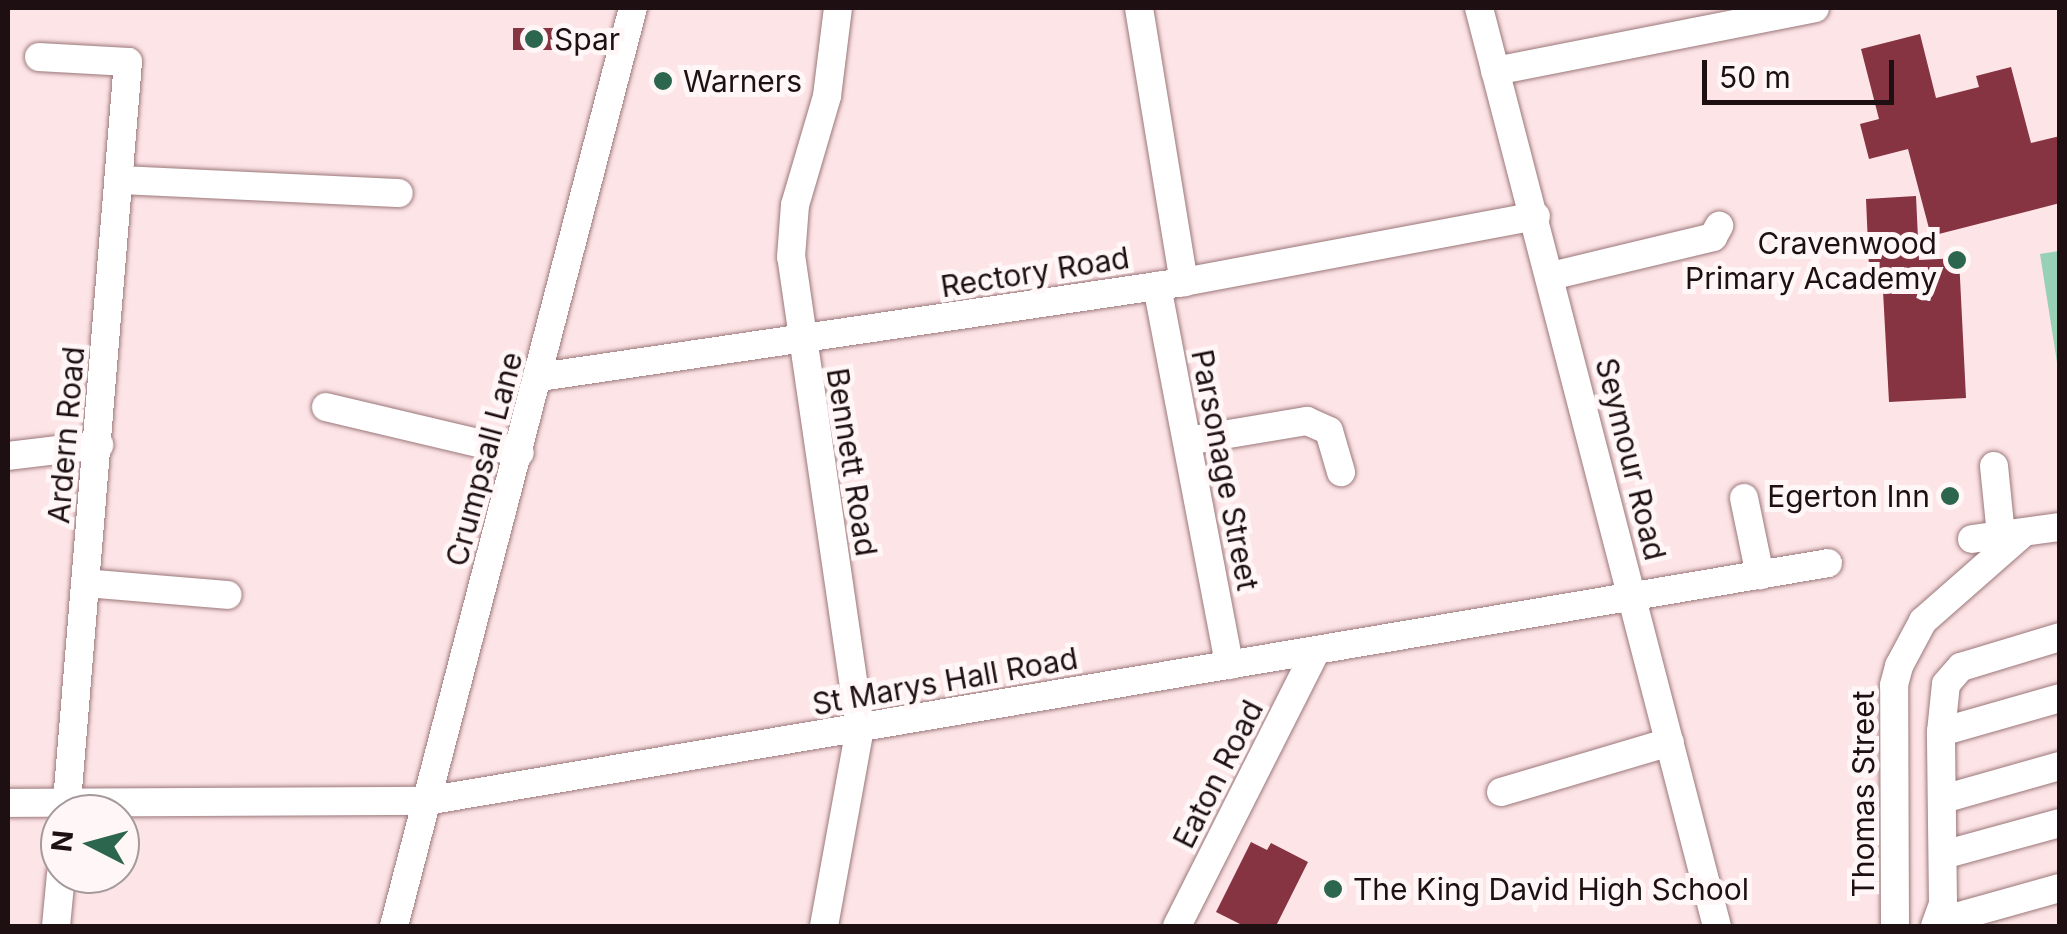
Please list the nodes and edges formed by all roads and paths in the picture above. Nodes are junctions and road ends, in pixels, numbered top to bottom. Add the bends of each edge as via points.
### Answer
1 (838, 8) edge
2 (1138, 8) edge
3 (1479, 8) edge
4 (1815, 8) edge
5 (637, 9) edge
6 (38, 57) dead end
7 (1495, 71) junction
8 (119, 180) junction
9 (399, 193) dead end
10 (1536, 216) junction
11 (1719, 226) dead end
12 (1551, 276) junction
13 (1170, 284) junction
14 (801, 341) junction
15 (540, 377) junction
16 (326, 407) dead end
17 (1188, 440) junction
18 (99, 445) junction
19 (520, 453) junction
20 (8, 456) edge
21 (1994, 466) dead end
22 (1341, 472) dead end
23 (1744, 498) dead end
24 (2060, 527) edge
25 (2012, 534) junction
26 (1972, 539) dead end
27 (1828, 562) dead end
28 (1760, 575) junction
29 (84, 583) junction
30 (227, 595) dead end
31 (1633, 597) junction
32 (2060, 636) edge
33 (1316, 651) junction
34 (1229, 666) junction
35 (2060, 698) edge
36 (860, 728) junction
37 (1942, 732) junction
38 (1670, 742) junction
39 (2060, 766) edge
40 (1500, 792) dead end
41 (67, 794) edge
42 (1942, 799) junction
43 (426, 801) junction
44 (8, 802) edge
45 (40, 805) edge
46 (140, 806) edge
47 (2060, 823) edge
48 (1943, 855) junction
49 (2060, 888) edge
50 (59, 894) edge
51 (1943, 923) edge
52 (56, 926) edge
53 (394, 926) edge
54 (824, 926) edge
55 (1178, 926) edge
56 (1718, 926) edge
57 (1895, 926) edge

1 - 14 street, Bennett Road via 827,96 795,204 792,257
2 - 13 street, Parsonage Street via 1156,115
3 - 7 street, Seymour Road
4 - 7 street
5 - 15 street, Crumpsall Lane
6 - 8 street, Ardern Road via 128,62
7 - 10 street, Seymour Road
8 - 9 street
8 - 18 street, Ardern Road
10 - 12 street, Seymour Road
10 - 13 street, Rectory Road
11 - 12 street via 1713,237
12 - 31 street, Seymour Road
13 - 14 street, Rectory Road
13 - 17 street, Parsonage Street
14 - 15 street, Rectory Road
14 - 36 street, Bennett Road
15 - 19 street, Crumpsall Lane
16 - 19 street
17 - 22 street via 1287,422 1319,424 1330,430
17 - 34 street, Parsonage Street
18 - 20 street
18 - 29 street, Ardern Road
19 - 43 street, Crumpsall Lane
21 - 25 street
23 - 28 street
24 - 25 street
25 - 26 street
25 - 57 street, Thomas Street via 1923,621 1899,666
27 - 28 street, St Marys Hall Road
28 - 31 street, St Marys Hall Road
29 - 30 street
29 - 41 street, Ardern Road
31 - 33 street, St Marys Hall Road
31 - 38 street, Seymour Road
32 - 37 street via 1961,667 1943,694
33 - 34 street, St Marys Hall Road
33 - 55 street, Eaton Road
34 - 36 street, St Marys Hall Road
35 - 37 street
36 - 43 street, St Marys Hall Road
36 - 54 street, Bennett Road
37 - 42 street
38 - 40 street
38 - 56 street, Seymour Road
39 - 42 street
42 - 48 street
43 - 46 street, St Marys Hall Road
43 - 53 street, Crumpsall Lane
44 - 45 street, St Marys Hall Road
47 - 48 street
48 - 51 street
49 - 51 street
50 - 52 street

